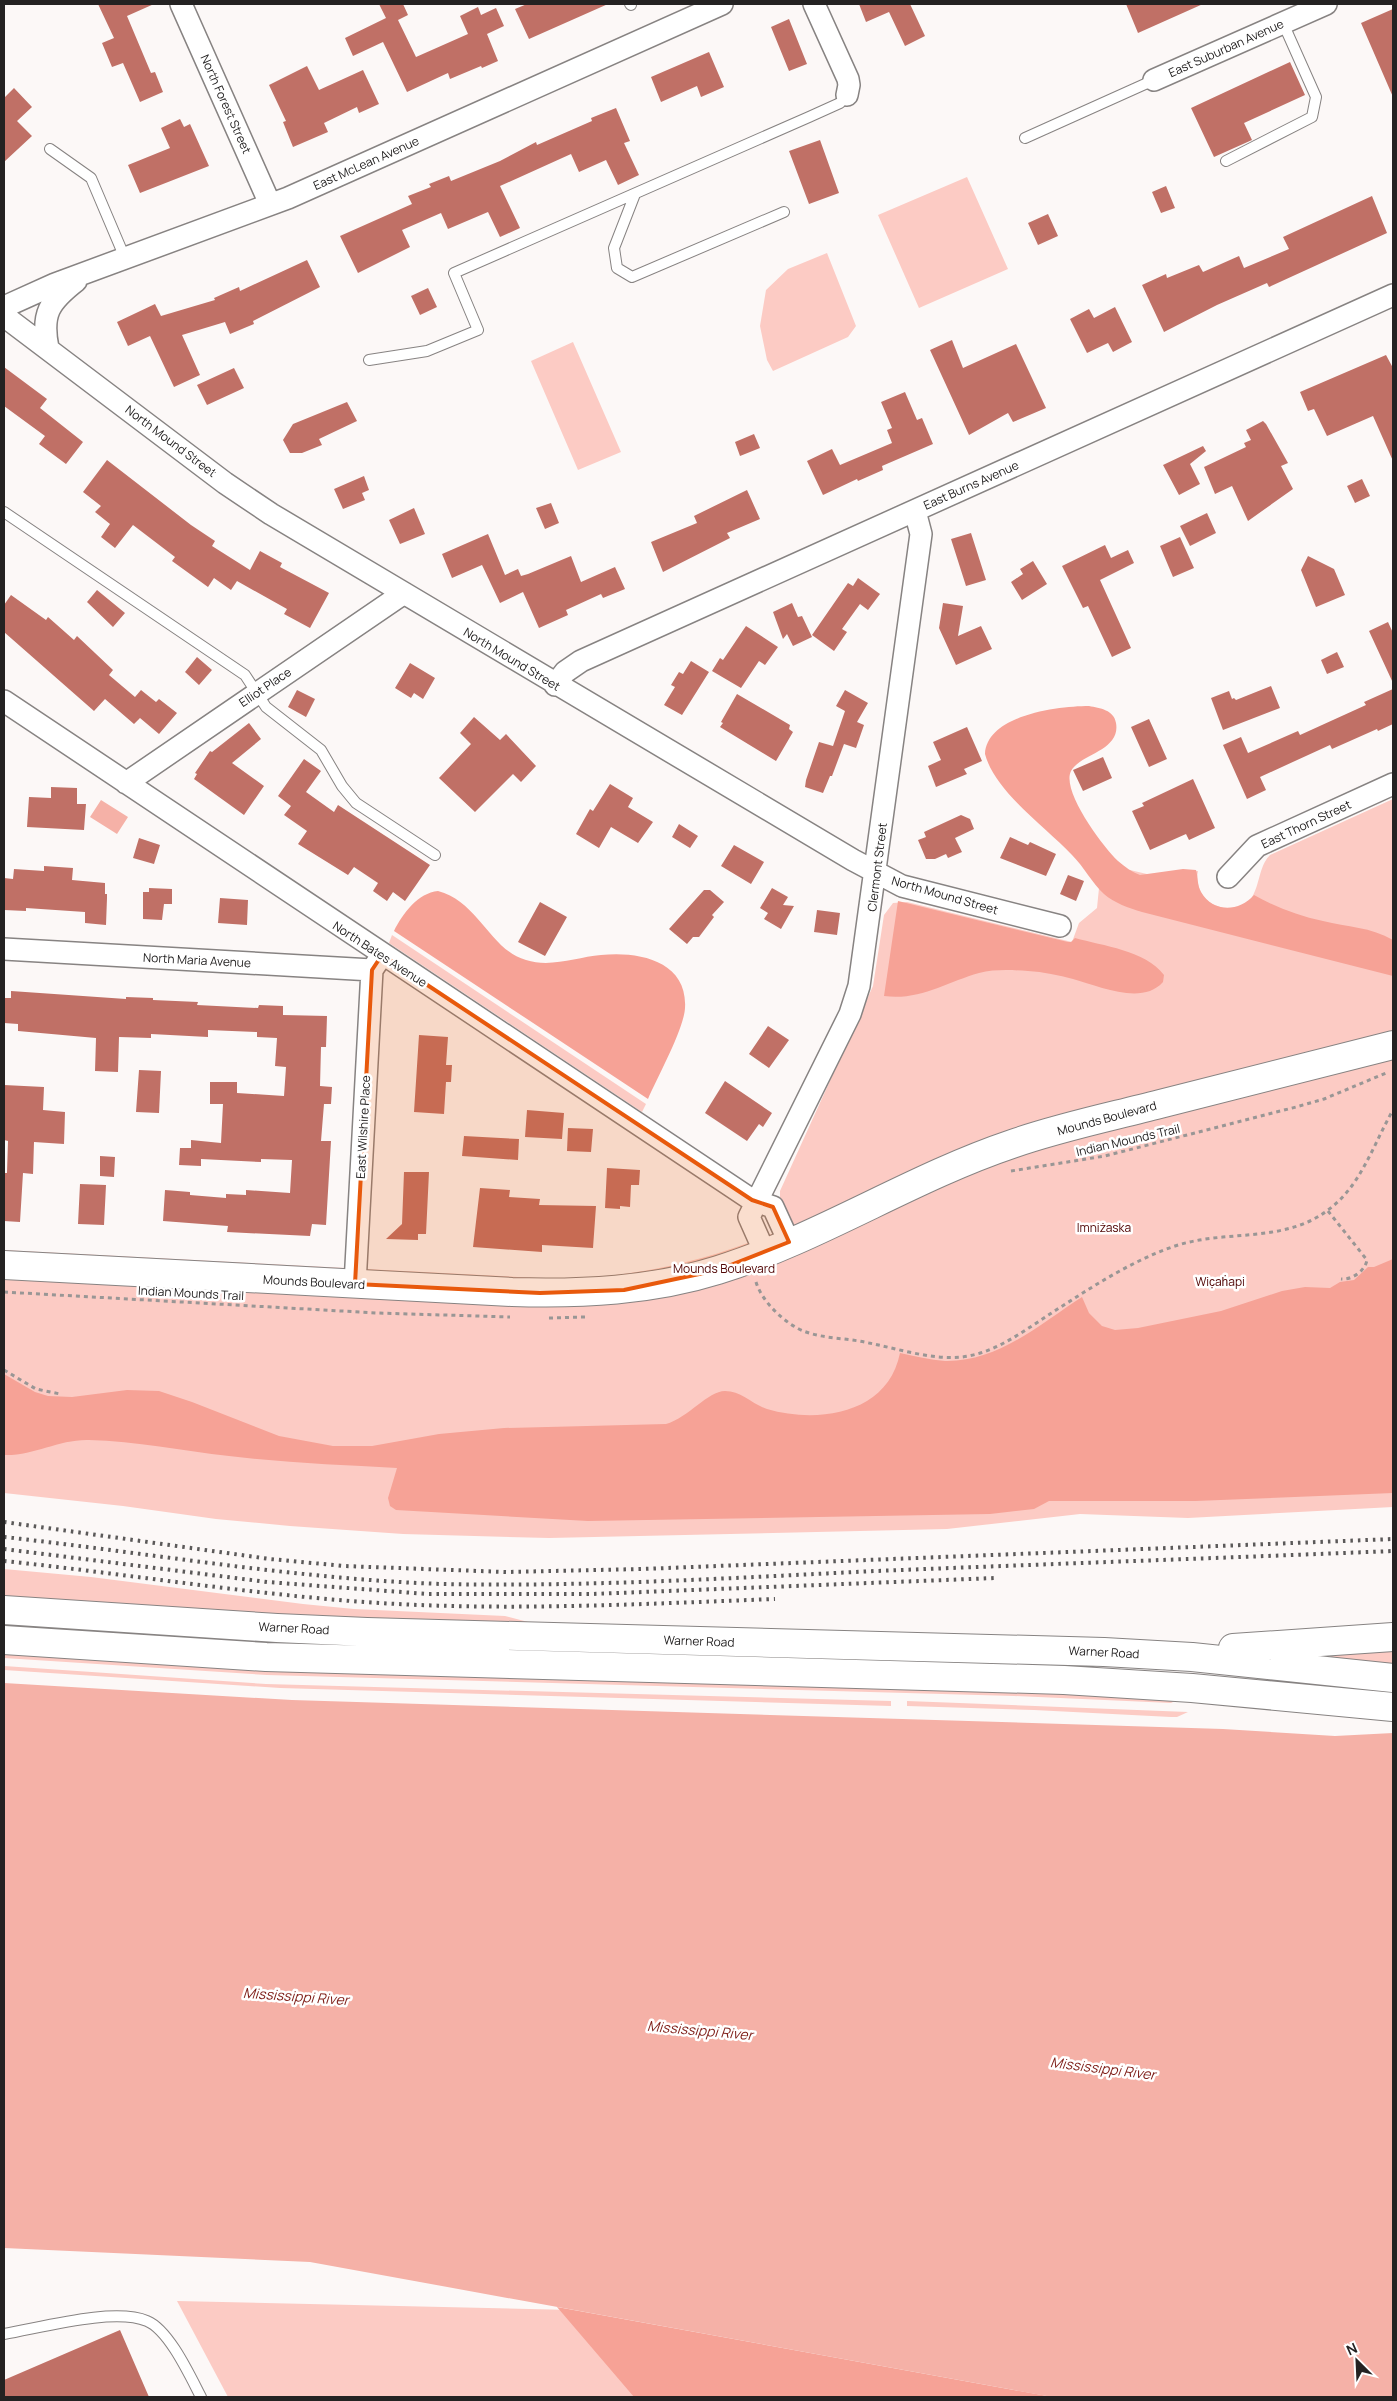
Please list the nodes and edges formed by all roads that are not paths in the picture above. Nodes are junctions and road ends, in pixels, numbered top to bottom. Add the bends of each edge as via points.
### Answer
1 (181, 4) edge
2 (722, 4) edge
3 (814, 4) edge
4 (1326, 4) edge
5 (1283, 23) junction
6 (1154, 80) joint
7 (847, 95) joint
8 (1025, 138) dead end
9 (50, 149) dead end
10 (1226, 161) dead end
11 (635, 194) junction
12 (270, 204) junction
13 (784, 212) dead end
14 (125, 258) junction
15 (89, 271) junction
16 (1393, 295) edge
17 (4, 307) edge
18 (4, 316) edge
19 (48, 348) junction
20 (369, 360) dead end
21 (915, 511) junction
22 (4, 512) edge
23 (404, 594) junction
24 (555, 685) junction
25 (257, 692) junction
26 (4, 701) edge
27 (126, 783) junction
28 (1393, 784) edge
29 (435, 855) dead end
30 (876, 873) junction
31 (1228, 877) dead end
32 (1060, 926) dead end
33 (4, 949) edge
34 (377, 963) junction
35 (1393, 1045) edge
36 (758, 1204) junction
37 (777, 1248) junction
38 (4, 1265) edge
39 (355, 1284) junction
40 (4, 1610) edge
41 (1393, 1637) edge
42 (4, 1640) edge
43 (1104, 1652) junction
44 (1393, 1678) edge
45 (1393, 1707) edge
46 (4, 2334) edge
47 (201, 2397) edge

1 - 12 street, North Forest Street
2 - 12 street, East McLean Avenue
3 - 7 street via 848,79
4 - 5 street, East Suburban Avenue
5 - 6 street, East Suburban Avenue
5 - 10 lane via 1316,97 1312,117
6 - 8 lane
7 - 11 lane via 840,103
9 - 14 lane via 91,178
11 - 13 lane via 614,248 617,268 632,277
11 - 20 lane via 454,273 478,330 427,351
12 - 14 street, East McLean Avenue
14 - 15 street, East McLean Avenue
15 - 17 street, East McLean Avenue
15 - 19 street via 65,289 50,306 45,326
16 - 21 street, East Burns Avenue
18 - 19 street, North Mound Street
19 - 23 street, North Mound Street via 241,494
21 - 24 street, East Burns Avenue via 581,661 565,672
21 - 30 street, Clermont Street via 921,534
22 - 25 lane via 245,674
23 - 24 street, North Mound Street
23 - 25 street, Elliot Place
24 - 30 street, North Mound Street
25 - 27 street, Elliot Place
25 - 29 lane via 269,710 320,750 356,803
26 - 27 street, North Bates Avenue
27 - 34 street, North Bates Avenue
28 - 31 street, East Thorn Street via 1256,846
30 - 32 street, North Mound Street via 906,887
30 - 36 street, Clermont Street via 856,1000
33 - 34 street, North Maria Avenue
34 - 36 street, North Bates Avenue
34 - 39 street, East Wilshire Place
35 - 37 main road, Mounds Boulevard via 1013,1144 933,1174
36 - 37 street, Clermont Street via 749,1217
37 - 39 main road, Mounds Boulevard via 718,1270 668,1283 603,1292 540,1293
38 - 39 main road, Mounds Boulevard
40 - 43 main road, Warner Road via 367,1632
41 - 43 main road
42 - 45 main road via 266,1657 1064,1680
43 - 44 main road, Warner Road via 1192,1657
46 - 47 lane via 113,2315 148,2321 173,2345

